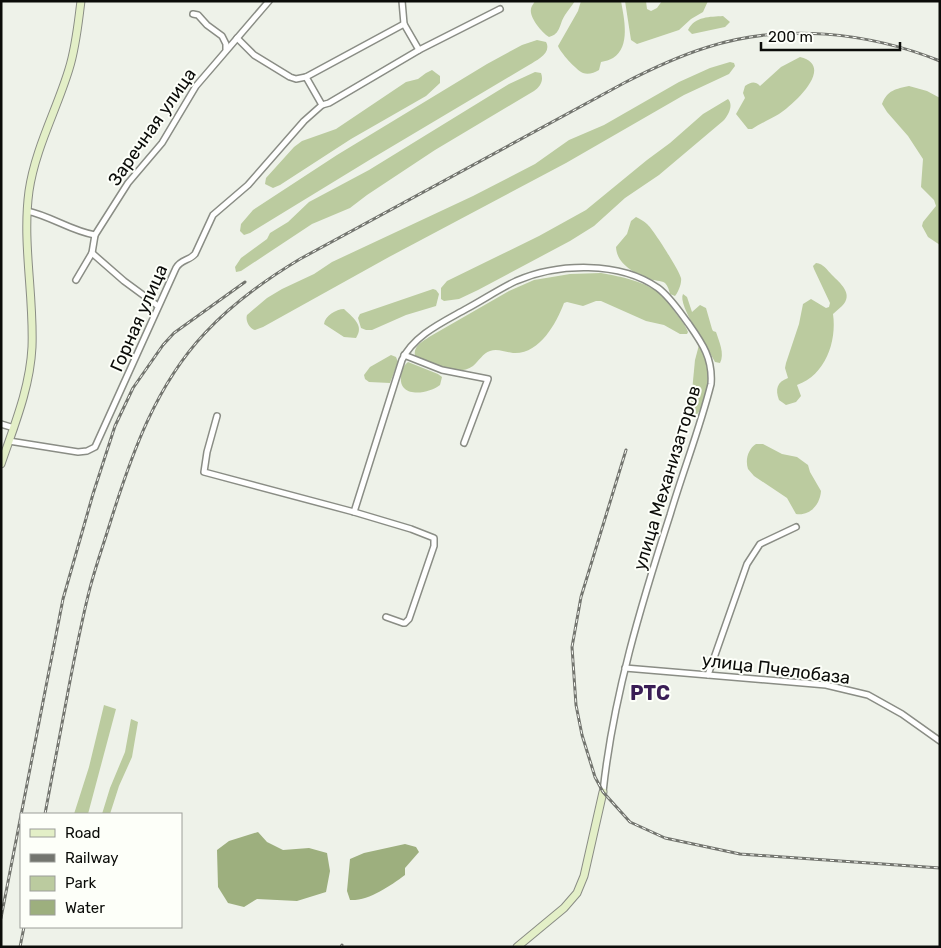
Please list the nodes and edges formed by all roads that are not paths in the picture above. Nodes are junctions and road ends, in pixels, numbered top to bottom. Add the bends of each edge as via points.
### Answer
1 (81, 1) edge
2 (269, 1) edge
3 (402, 1) edge
4 (500, 9) dead end
5 (193, 14) dead end
6 (404, 24) junction
7 (237, 38) junction
8 (226, 49) junction
9 (419, 50) junction
10 (306, 77) junction
11 (322, 106) junction
12 (27, 211) junction
13 (95, 235) junction
14 (92, 253) junction
15 (76, 280) dead end
16 (158, 306) junction
17 (404, 355) junction
18 (217, 416) dead end
19 (1, 424) edge
20 (14, 428) junction
21 (9, 440) junction
22 (464, 443) dead end
23 (1, 464) edge
24 (354, 512) junction
25 (796, 527) dead end
26 (386, 617) dead end
27 (625, 668) junction
28 (708, 674) junction
29 (940, 741) edge
30 (603, 792) joint
31 (517, 947) edge

1 - 12 street via 70,68 33,172
2 - 7 street, Заречная улица
3 - 6 street
4 - 9 street, Горная улица
5 - 8 street via 198,14 222,36
6 - 9 street
6 - 10 street
7 - 8 street, Заречная улица
7 - 10 street via 254,55 290,77
8 - 13 street, Заречная улица via 196,86 159,148 128,183
9 - 11 street, Горная улица
10 - 11 street
11 - 16 street, Горная улица via 304,121 248,185 213,216 195,254 178,264
12 - 13 street
12 - 20 street via 31,355
13 - 14 street, Заречная улица
14 - 15 street, Заречная улица
14 - 16 street
16 - 21 street, Горная улица via 95,447 78,452
17 - 22 street via 442,370 488,379
17 - 24 street
17 - 27 street, улица Механизаторов via 428,332 514,282 536,274 577,268 617,270 650,284 665,294 694,331 709,357 711,384
18 - 24 street via 204,472
19 - 20 street
20 - 21 street
21 - 23 street
24 - 26 street via 430,536 434,541 407,622
25 - 28 street via 760,544 747,564
27 - 28 street, улица Пчелобаза
27 - 30 street, улица Механизаторов via 608,746
28 - 29 street, улица Пчелобаза via 826,686 868,694
30 - 31 street via 577,894

